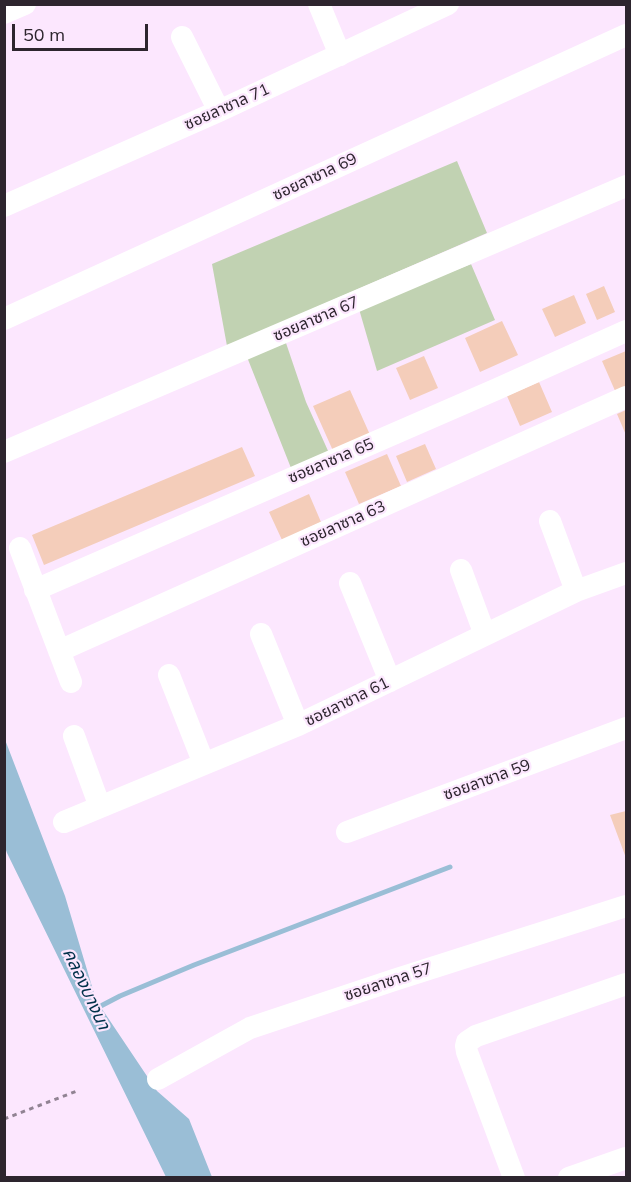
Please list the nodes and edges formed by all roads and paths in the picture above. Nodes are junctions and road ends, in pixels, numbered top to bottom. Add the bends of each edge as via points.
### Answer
1 (25, 4) edge
2 (319, 4) edge
3 (448, 4) edge
4 (4, 14) edge
5 (627, 34) edge
6 (182, 37) dead end
7 (340, 55) junction
8 (219, 111) junction
9 (627, 186) edge
10 (4, 206) edge
11 (4, 319) edge
12 (627, 330) edge
13 (627, 397) edge
14 (4, 452) edge
15 (550, 521) dead end
16 (20, 548) dead end
17 (461, 570) dead end
18 (627, 573) edge
19 (350, 584) dead end
20 (35, 590) junction
21 (576, 591) junction
22 (261, 634) dead end
23 (485, 635) junction
24 (59, 651) junction
25 (169, 675) dead end
26 (390, 681) junction
27 (71, 682) dead end
28 (298, 725) junction
29 (627, 728) edge
30 (74, 736) dead end
31 (204, 764) junction
32 (99, 807) junction
33 (64, 822) dead end
34 (347, 832) dead end
35 (627, 906) edge
36 (627, 984) edge
37 (158, 1079) dead end
38 (77, 1091) dead end
39 (4, 1119) edge
40 (627, 1158) edge
41 (514, 1178) edge
42 (569, 1178) edge

1 - 4 street
2 - 7 street
3 - 7 street, ซอยลาซาล 71
5 - 11 street, ซอยลาซาล 69
6 - 8 street
7 - 8 street, ซอยลาซาล 71
8 - 10 street, ซอยลาซาล 71
9 - 14 street, ซอยลาซาล 67
12 - 20 street, ซอยลาซาล 65
13 - 24 street, ซอยลาซาล 63
15 - 21 street
16 - 20 street
17 - 23 street
18 - 21 street, ซอยลาซาล 61
19 - 26 street
20 - 24 street
21 - 23 street, ซอยลาซาล 61
22 - 28 street
23 - 26 street, ซอยลาซาล 61
24 - 27 street
25 - 31 street
26 - 28 street, ซอยลาซาล 61
28 - 31 street, ซอยลาซาล 61
29 - 34 street, ซอยลาซาล 59
30 - 32 street
31 - 32 street, ซอยลาซาล 61
32 - 33 street, ซอยลาซาล 61
35 - 37 street, ซอยลาซาล 57 via 250,1028
36 - 41 street via 468,1042 467,1052
38 - 39 path
40 - 42 street

